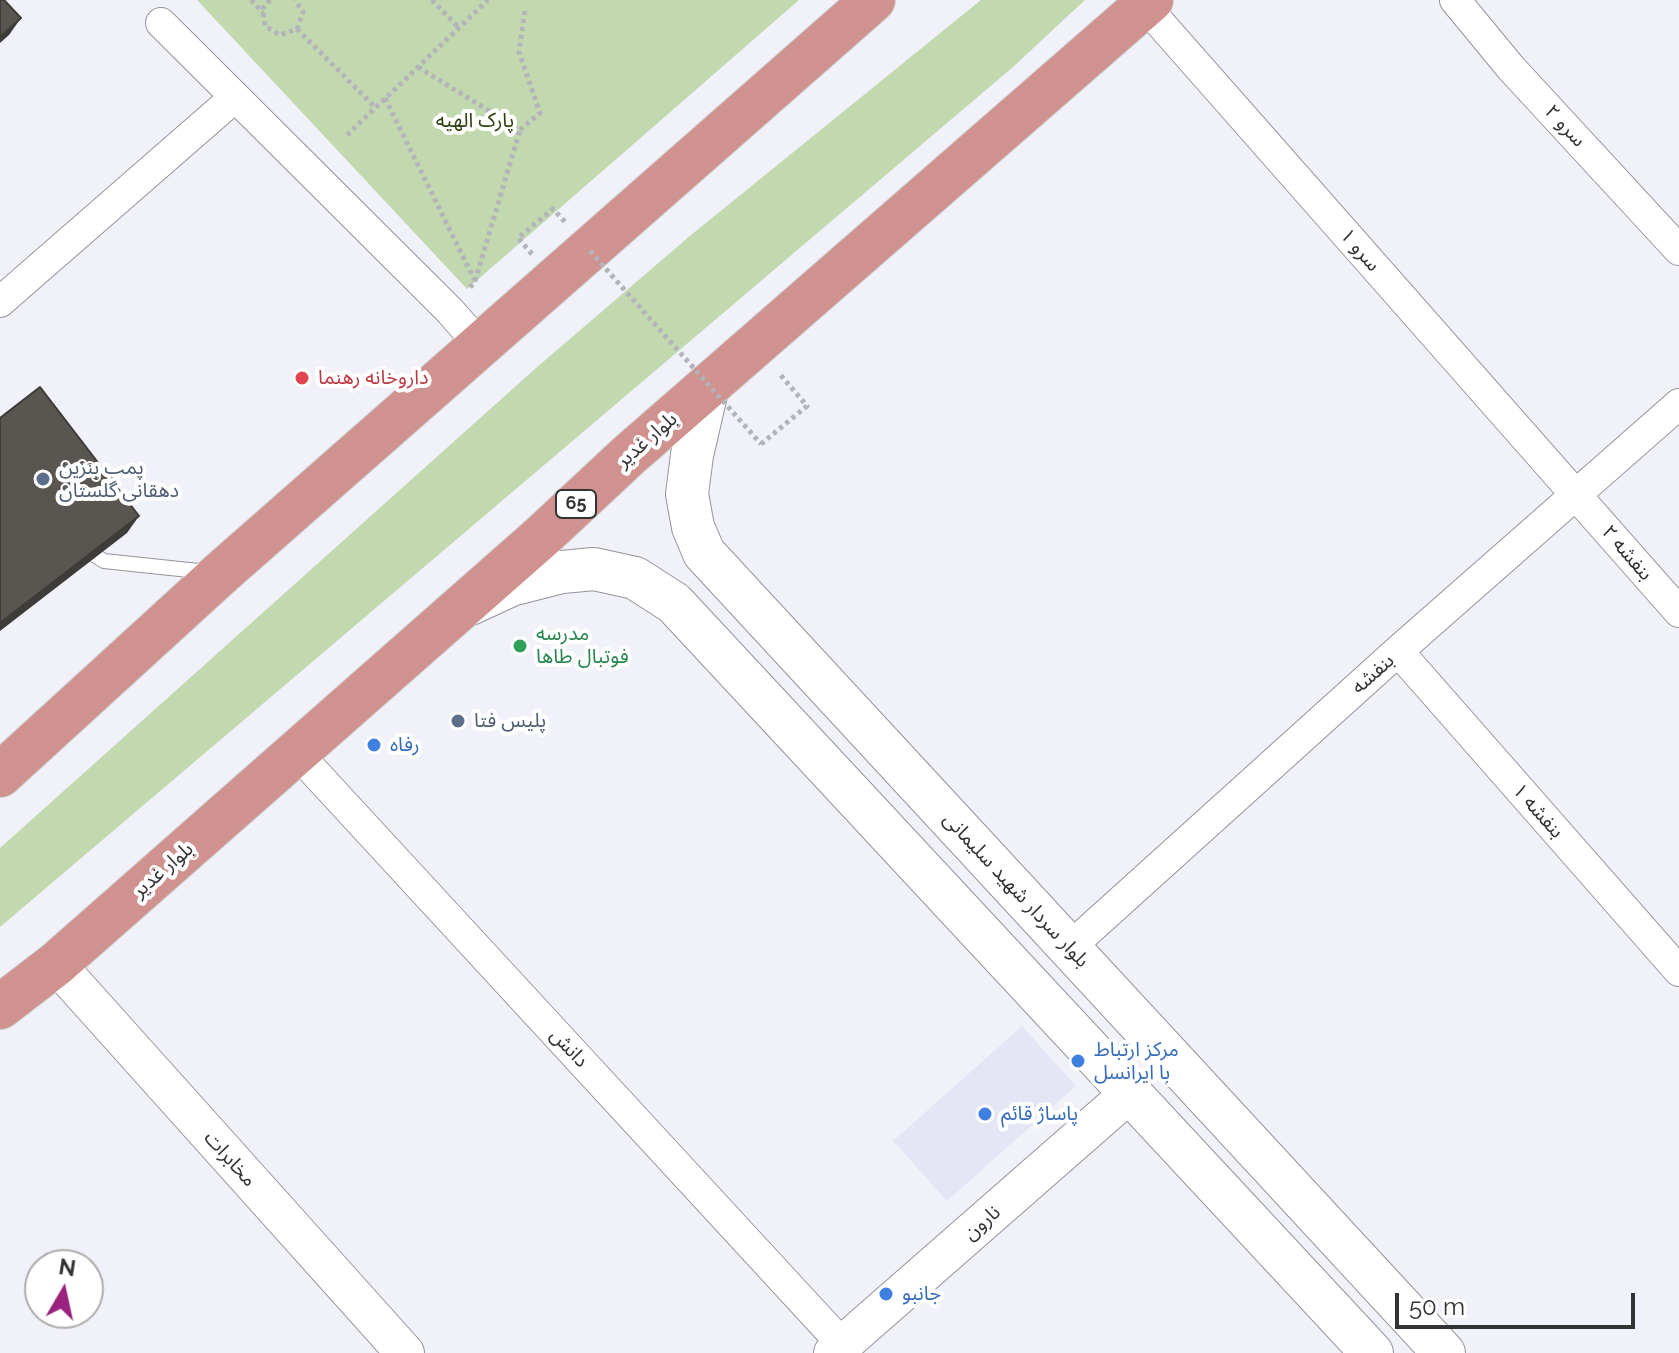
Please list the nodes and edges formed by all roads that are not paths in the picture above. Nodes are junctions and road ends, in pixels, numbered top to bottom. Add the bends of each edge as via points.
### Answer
1 (873, 0) edge
2 (1455, 0) edge
3 (1148, 3) edge
4 (161, 23) dead end
5 (234, 98) junction
6 (1679, 250) edge
7 (0, 302) edge
8 (479, 344) junction
9 (708, 386) junction
10 (1679, 404) edge
11 (1575, 494) junction
12 (68, 539) edge
13 (220, 574) junction
14 (458, 609) junction
15 (1679, 612) edge
16 (1398, 651) junction
17 (296, 752) junction
18 (0, 775) edge
19 (1070, 947) junction
20 (56, 964) junction
21 (1679, 971) edge
22 (0, 1007) edge
23 (1130, 1093) junction
24 (838, 1349) edge
25 (405, 1353) edge
26 (1372, 1353) edge
27 (1444, 1353) edge

1 - 8 highway
2 - 6 street, سرو ۲
3 - 9 highway, بلوار غدیر / 65
3 - 11 street, سرو ۱
4 - 5 street
5 - 7 street
5 - 8 street
8 - 13 highway
9 - 14 highway, بلوار غدیر / 65
9 - 19 main road, بلوار سردار شهید سلیمانی via 687,494 704,553
10 - 11 street, بنفشه
11 - 15 street, بنفشه ۲
11 - 16 street, بنفشه
12 - 13 lane via 104,561
13 - 18 highway
14 - 17 highway, بلوار غدیر / 65
14 - 23 main road via 511,585 594,569 635,578 674,603
16 - 19 street, بنفشه
16 - 21 street, بنفشه ۱
17 - 20 highway, بلوار غدیر / 65
17 - 24 street, دانش
19 - 27 main road, بلوار سردار شهید سلیمانی
20 - 22 highway, بلوار غدیر / 65
20 - 25 street, مخابرات
23 - 24 street, نارون
23 - 26 main road

